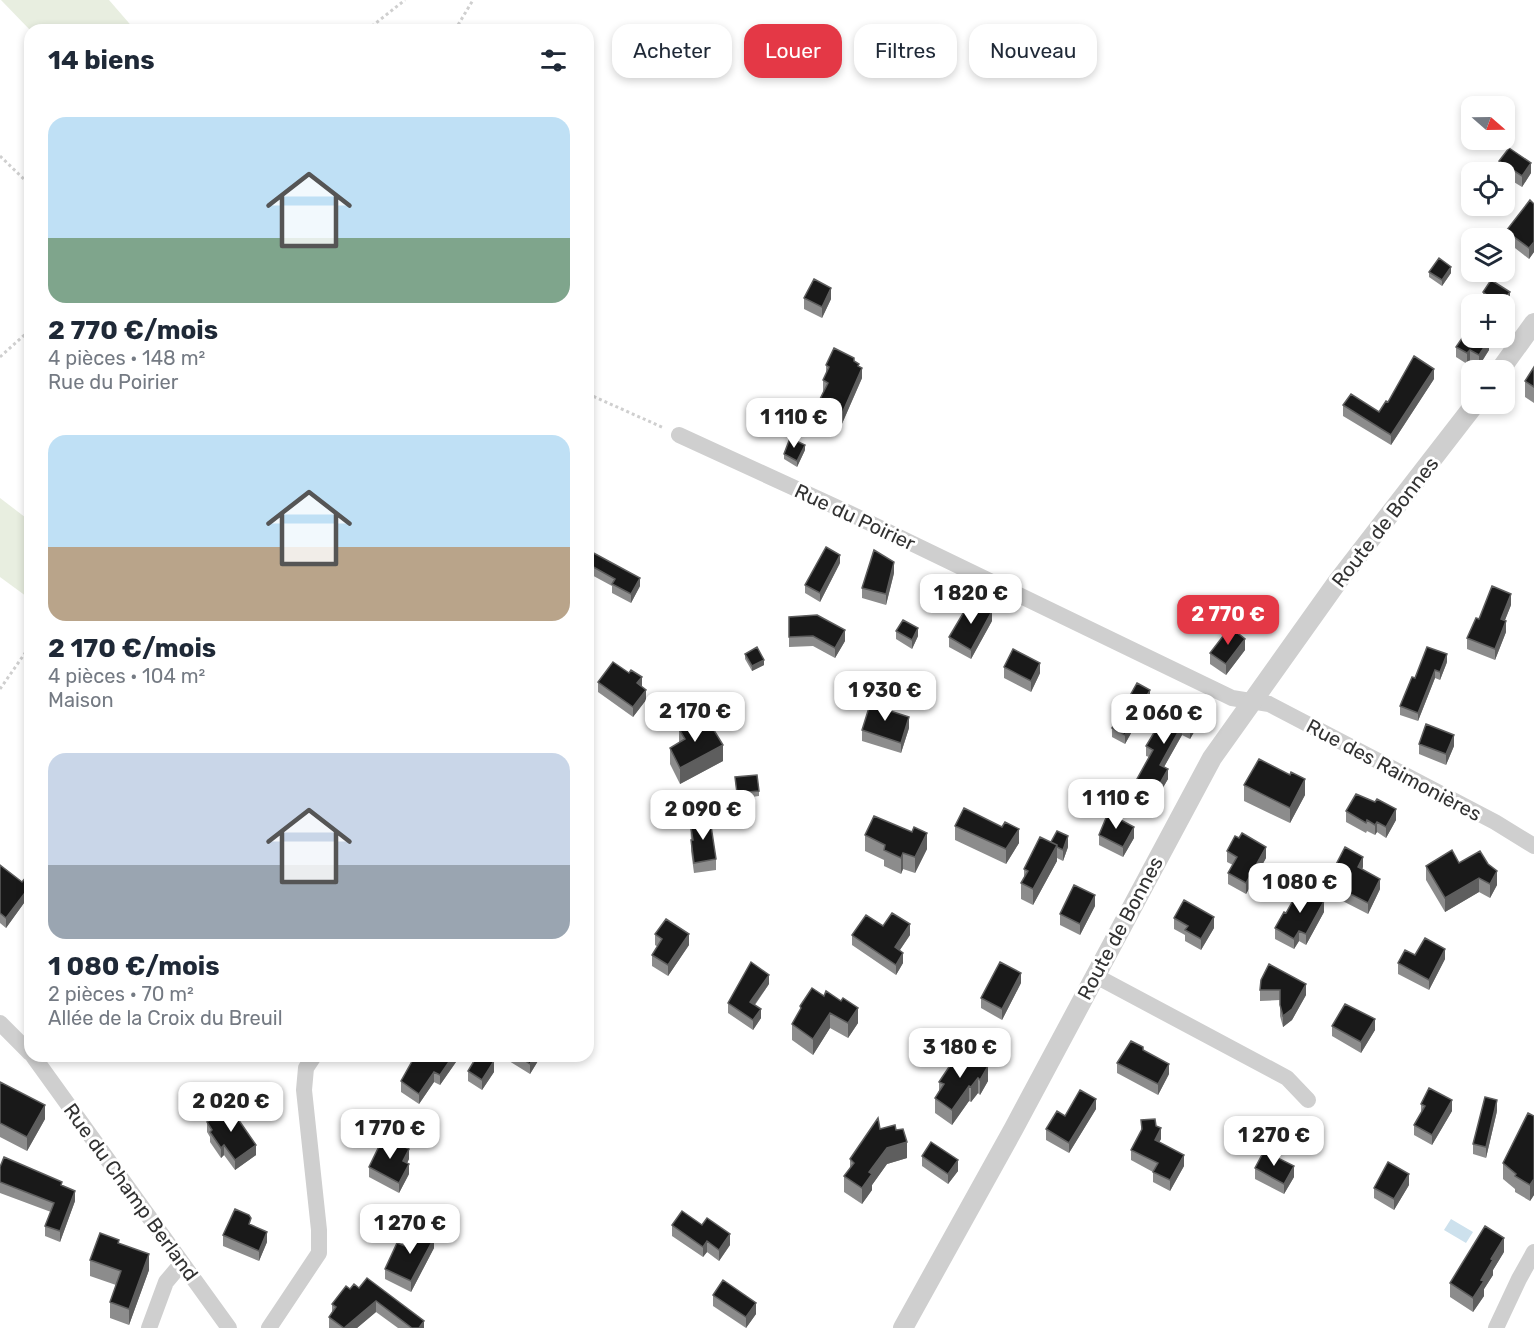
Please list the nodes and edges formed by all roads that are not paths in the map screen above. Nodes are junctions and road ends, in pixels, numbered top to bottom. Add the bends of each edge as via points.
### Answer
1 (1534, 323) edge
2 (1507, 360) edge
3 (1468, 414) edge
4 (679, 435) road end
5 (1251, 702) junction
6 (1534, 846) edge
7 (1094, 975) junction
8 (0, 1023) edge
9 (24, 1046) edge
10 (38, 1062) edge
11 (310, 1062) edge
12 (1308, 1100) dead end
13 (1534, 1252) edge
14 (182, 1263) junction
15 (149, 1328) edge
16 (229, 1328) edge
17 (269, 1328) edge
18 (903, 1328) edge
19 (1496, 1328) edge

1 - 2 street
3 - 5 street, Route de Bonnes via 1338,581
4 - 5 street, Rue du Poirier via 1232,698
5 - 6 street, Rue des Raimonières via 1269,704
5 - 7 street, Route de Bonnes via 1212,758
7 - 12 street via 1287,1078
7 - 18 street, Route de Bonnes
8 - 9 street, Rue du Champ Berland
10 - 14 street, Rue du Champ Berland
11 - 17 street via 304,1090 319,1253
13 - 19 street
14 - 15 street via 166,1282
14 - 16 street, Rue du Champ Berland

